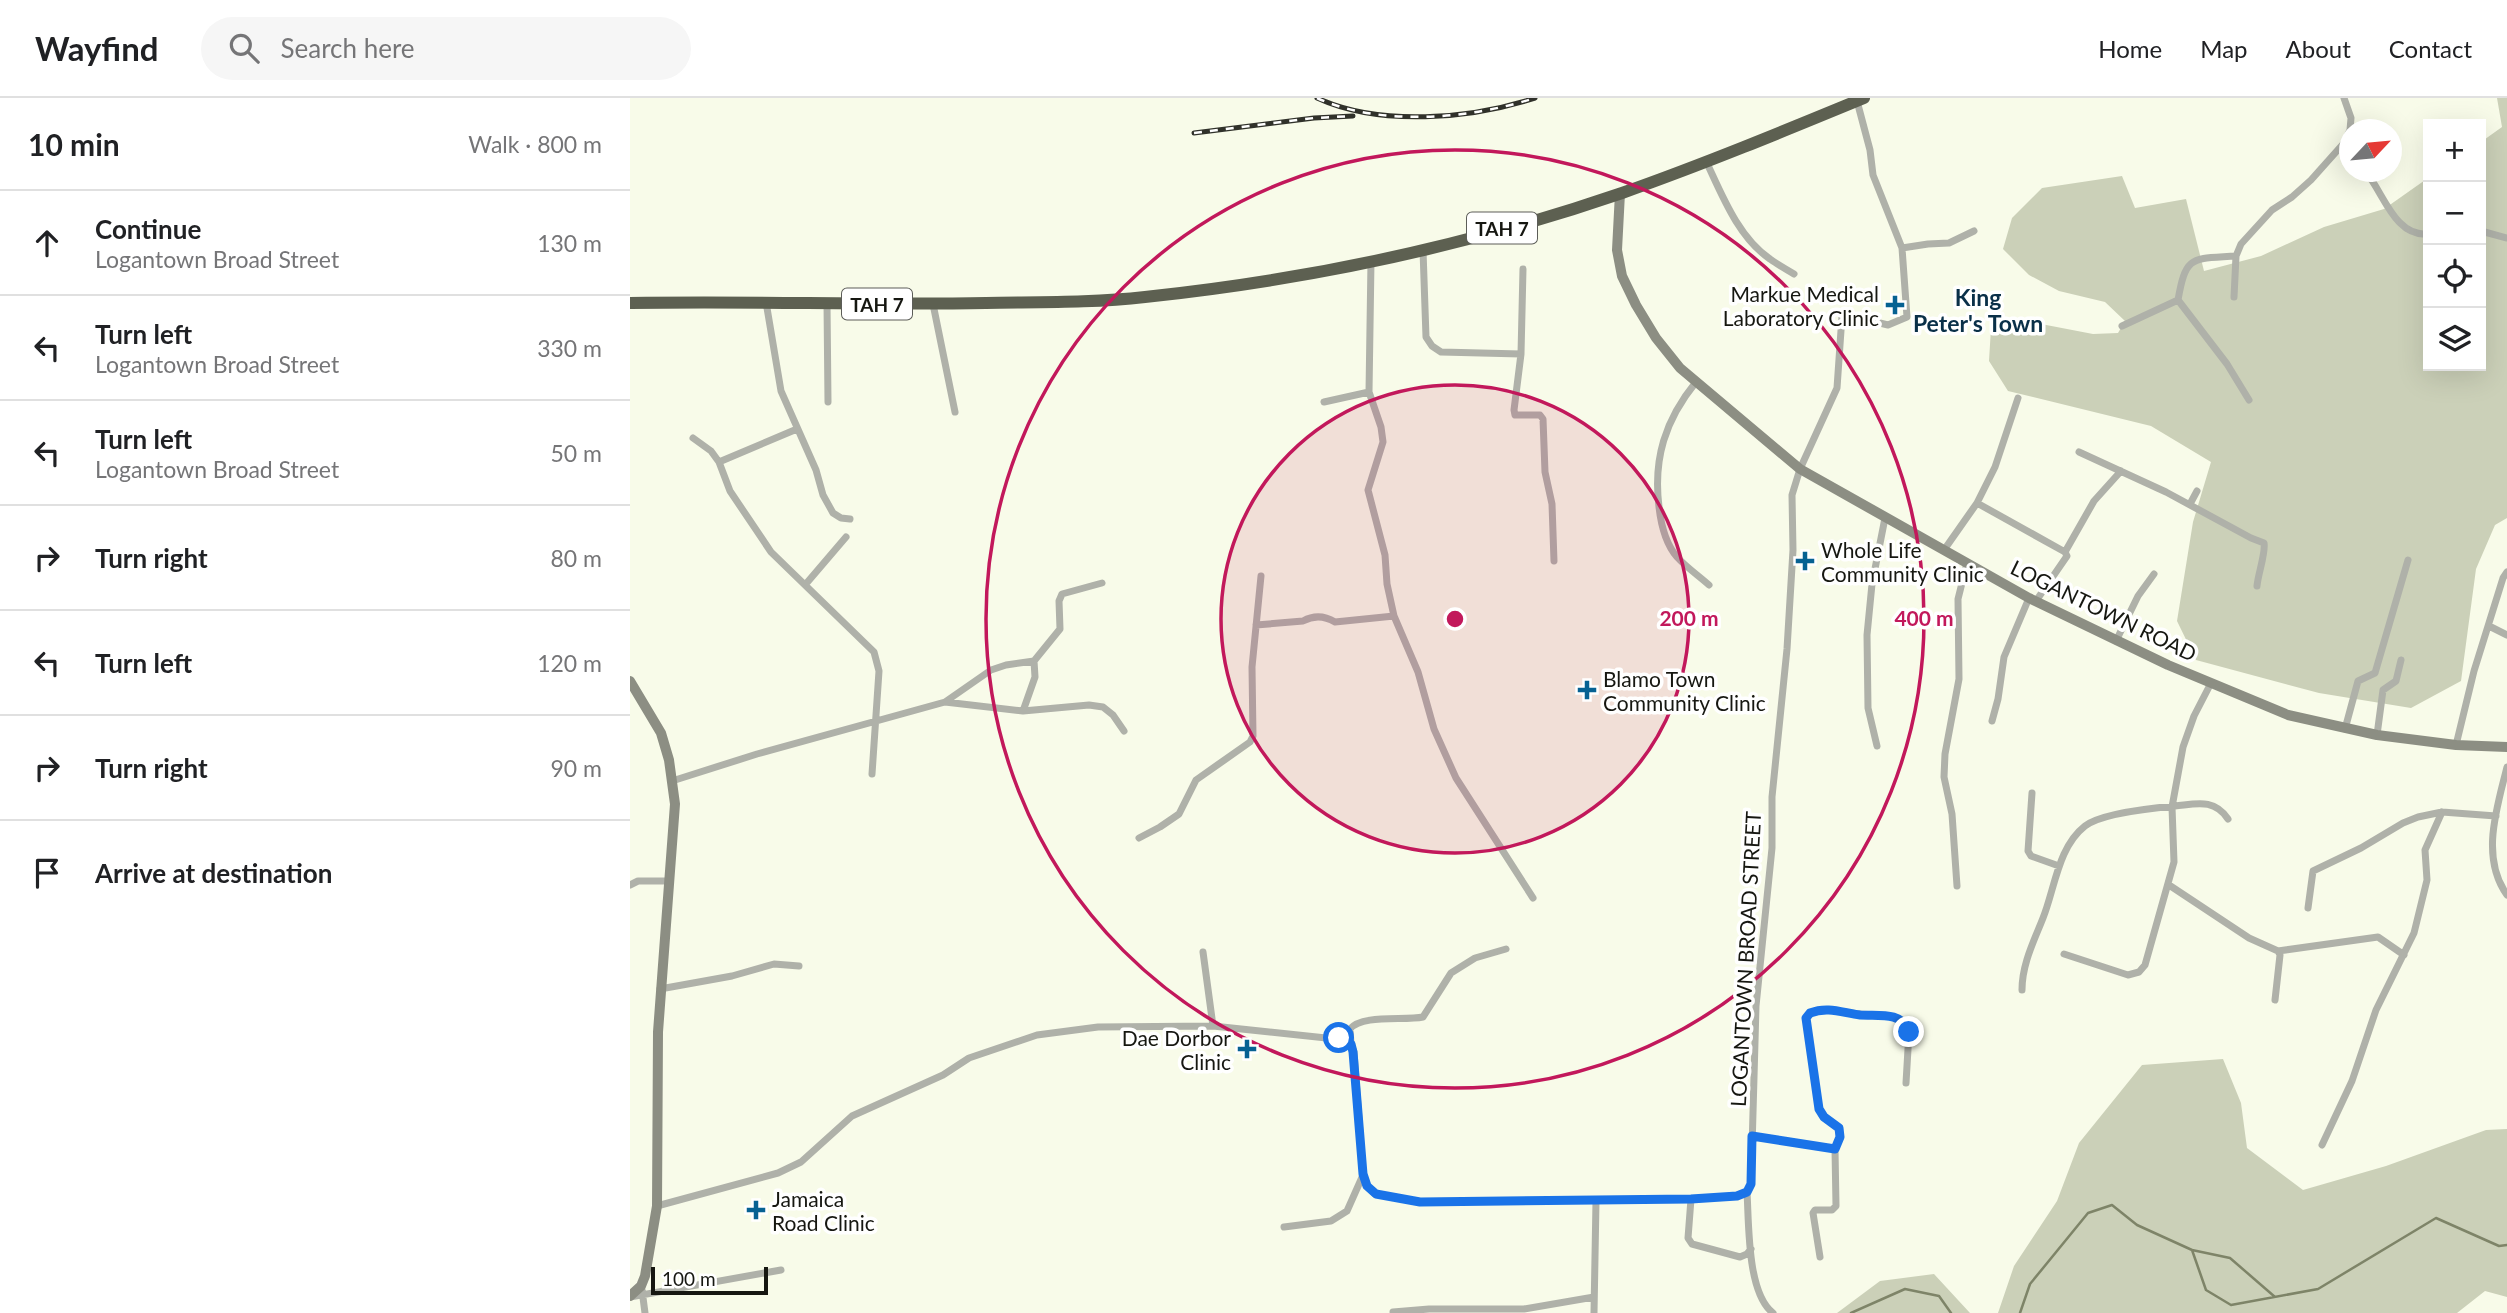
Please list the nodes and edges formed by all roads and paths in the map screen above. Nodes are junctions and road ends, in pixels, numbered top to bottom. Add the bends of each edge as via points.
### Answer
1 (2344, 98) edge
2 (1861, 99) edge
3 (2351, 119) edge
4 (2339, 154) edge
5 (1706, 161) junction
6 (2373, 182) edge
7 (1620, 193) junction
8 (1974, 231) dead end
9 (2486, 232) edge
10 (2423, 234) edge
11 (2507, 238) edge
12 (1902, 248) junction
13 (1423, 250) junction
14 (2236, 256) junction
15 (1371, 261) junction
16 (1523, 269) dead end
17 (1794, 274) dead end
18 (2234, 297) dead end
19 (2178, 300) junction
20 (766, 302) junction
21 (630, 303) edge
22 (827, 303) junction
23 (933, 304) junction
24 (2122, 326) dead end
25 (1521, 354) junction
26 (1696, 382) junction
27 (1369, 392) junction
28 (2018, 398) dead end
29 (2249, 400) dead end
30 (828, 401) dead end
31 (1324, 402) dead end
32 (955, 412) dead end
33 (797, 429) junction
34 (693, 438) dead end
35 (2079, 452) dead end
36 (719, 462) junction
37 (1800, 469) junction
38 (2120, 471) junction
39 (2197, 491) dead end
40 (1977, 503) junction
41 (2190, 504) junction
42 (1885, 518) junction
43 (850, 519) dead end
44 (846, 537) dead end
45 (1944, 550) junction
46 (2065, 552) junction
47 (2408, 560) dead end
48 (1554, 561) dead end
49 (1967, 562) junction
50 (2507, 572) edge
51 (2154, 574) dead end
52 (1261, 576) dead end
53 (1102, 583) dead end
54 (805, 585) junction
55 (1709, 585) dead end
56 (2257, 586) dead end
57 (2033, 600) junction
58 (1394, 616) junction
59 (1256, 625) junction
60 (2489, 626) junction
61 (2507, 635) edge
62 (2116, 641) junction
63 (2401, 660) dead end
64 (1034, 661) junction
65 (630, 681) edge
66 (2211, 683) junction
67 (945, 702) junction
68 (1023, 711) junction
69 (1992, 721) dead end
70 (876, 723) junction
71 (2345, 729) junction
72 (1124, 731) dead end
73 (2377, 735) junction
74 (2456, 745) junction
75 (1877, 746) dead end
76 (2507, 747) edge
77 (2507, 767) edge
78 (872, 774) dead end
79 (673, 781) junction
80 (2032, 793) dead end
81 (2172, 807) junction
82 (2442, 812) junction
83 (2496, 816) junction
84 (2228, 818) dead end
85 (1139, 838) dead end
86 (2059, 866) junction
87 (668, 881) junction
88 (630, 885) edge
89 (2169, 885) junction
90 (1957, 886) dead end
91 (2507, 895) edge
92 (1533, 898) dead end
93 (2308, 908) dead end
94 (1506, 950) dead end
95 (2278, 951) junction
96 (1203, 952) dead end
97 (2064, 954) dead end
98 (2404, 955) junction
99 (799, 966) dead end
100 (660, 989) junction
101 (2022, 990) dead end
102 (2275, 1000) dead end
103 (1213, 1026) junction
104 (1351, 1044) junction
105 (1906, 1083) dead end
106 (1752, 1136) junction
107 (2322, 1145) dead end
108 (1835, 1149) junction
109 (1363, 1174) junction
110 (1747, 1192) junction
111 (1691, 1199) junction
112 (1596, 1201) junction
113 (657, 1206) junction
114 (1284, 1227) dead end
115 (1751, 1249) junction
116 (1820, 1257) dead end
117 (781, 1270) dead end
118 (642, 1291) junction
119 (630, 1297) edge
120 (1594, 1297) junction
121 (1393, 1312) edge
122 (645, 1313) edge
123 (1594, 1313) edge
124 (1773, 1313) edge

1 - 3 street
2 - 5 highway, TAH 7
2 - 12 street via 1873,175
4 - 14 street via 2255,226
5 - 7 highway, TAH 7
5 - 17 street via 1747,237
6 - 10 street via 2405,229
7 - 13 highway, TAH 7
7 - 26 street, LOGANTOWN ROAD via 1617,250 1626,286 1667,354
8 - 12 street via 1949,243
9 - 11 street
12 - 37 street, LOGANTOWN BROAD STREET via 1907,317 1888,326 1843,316 1837,388
13 - 15 highway, TAH 7
13 - 25 street via 1426,337 1432,345 1441,352
14 - 18 street
14 - 19 street via 2194,260 2186,266
15 - 23 highway, TAH 7 via 1285,279 1147,297
15 - 27 street
16 - 25 street
19 - 24 street
19 - 29 street
20 - 21 highway, TAH 7
20 - 22 highway, TAH 7
20 - 33 street via 781,391
22 - 23 highway, TAH 7
22 - 30 street
23 - 32 street
25 - 48 street via 1514,410 1515,415 1540,415 1543,419
26 - 37 street, LOGANTOWN ROAD
26 - 55 street via 1665,436 1657,487 1666,538 1677,557
27 - 31 street
27 - 58 street via 1383,442 1368,490 1385,555
28 - 40 street via 1996,467
33 - 36 street
33 - 43 street via 833,513
34 - 36 street
35 - 38 street
36 - 54 street via 730,491 761,539
37 - 42 street, LOGANTOWN ROAD
37 - 106 street, LOGANTOWN BROAD STREET via 1792,495 1787,649 1756,1006
38 - 41 street
38 - 46 street via 2094,501
39 - 41 street
40 - 45 street
40 - 46 street
41 - 56 street via 2264,543
42 - 45 street, LOGANTOWN ROAD
42 - 75 street via 1868,616 1868,708
44 - 54 street
45 - 49 street, LOGANTOWN ROAD
46 - 57 street via 2066,560
47 - 71 street via 2375,673 2358,681
49 - 57 street, LOGANTOWN ROAD
49 - 90 street via 1958,599 1959,679 1944,777 1952,814
50 - 60 street
51 - 62 street
52 - 59 street
53 - 64 street via 1062,594 1060,629
54 - 70 street via 874,652 879,671
57 - 62 street, LOGANTOWN ROAD
57 - 69 street via 2004,657
58 - 59 street via 1335,622 1309,618
58 - 92 street via 1456,778
59 - 85 street via 1250,742 1196,780 1179,814
60 - 61 street
60 - 74 street
62 - 66 street, LOGANTOWN ROAD
63 - 73 street via 2396,681 2383,690
64 - 67 street via 991,670
64 - 68 street via 1035,677
65 - 79 street via 661,733
66 - 71 street, LOGANTOWN ROAD via 2288,715
66 - 81 street via 2185,739
67 - 68 street
67 - 70 street
68 - 72 street via 1103,707
70 - 78 street
70 - 79 street
71 - 73 street, LOGANTOWN ROAD
73 - 74 street, LOGANTOWN ROAD
74 - 76 street, LOGANTOWN ROAD
77 - 83 street
79 - 87 street
80 - 86 street via 2028,851
81 - 84 street via 2209,804
81 - 86 street via 2086,825
81 - 89 street via 2175,850
82 - 83 street
82 - 93 street via 2403,823 2316,868 2310,878
82 - 98 street via 2427,843 2425,891
83 - 91 street via 2494,873
86 - 101 street via 2027,960
87 - 88 street
87 - 100 street
89 - 95 street
89 - 97 street via 2148,960 2139,972 2122,974
94 - 104 street via 1475,958 1451,973 1423,1017 1354,1024
95 - 98 street via 2378,937
95 - 102 street
96 - 103 street
98 - 107 street via 2376,1010 2352,1081
99 - 100 street via 774,964
100 - 113 street
103 - 104 street via 1339,1038
103 - 113 street via 1098,1027 1037,1035 969,1058 920,1087 852,1116 801,1162 778,1173
104 - 109 street
105 - 108 street via 1909,1032 1897,1018 1833,1009 1810,1013 1806,1018 1819,1109 1839,1128
106 - 108 street
106 - 110 street, LOGANTOWN BROAD STREET
108 - 116 street via 1836,1206 1813,1213
109 - 112 street via 1376,1194 1420,1202
109 - 114 street via 1347,1211 1331,1221
110 - 111 street
110 - 115 street, LOGANTOWN BROAD STREET
111 - 112 street
111 - 115 street via 1688,1238 1692,1244 1740,1257
112 - 120 street
113 - 118 street
115 - 124 street, LOGANTOWN BROAD STREET via 1758,1293
117 - 118 street
118 - 119 street
118 - 122 street
120 - 121 street via 1524,1309
120 - 123 street

